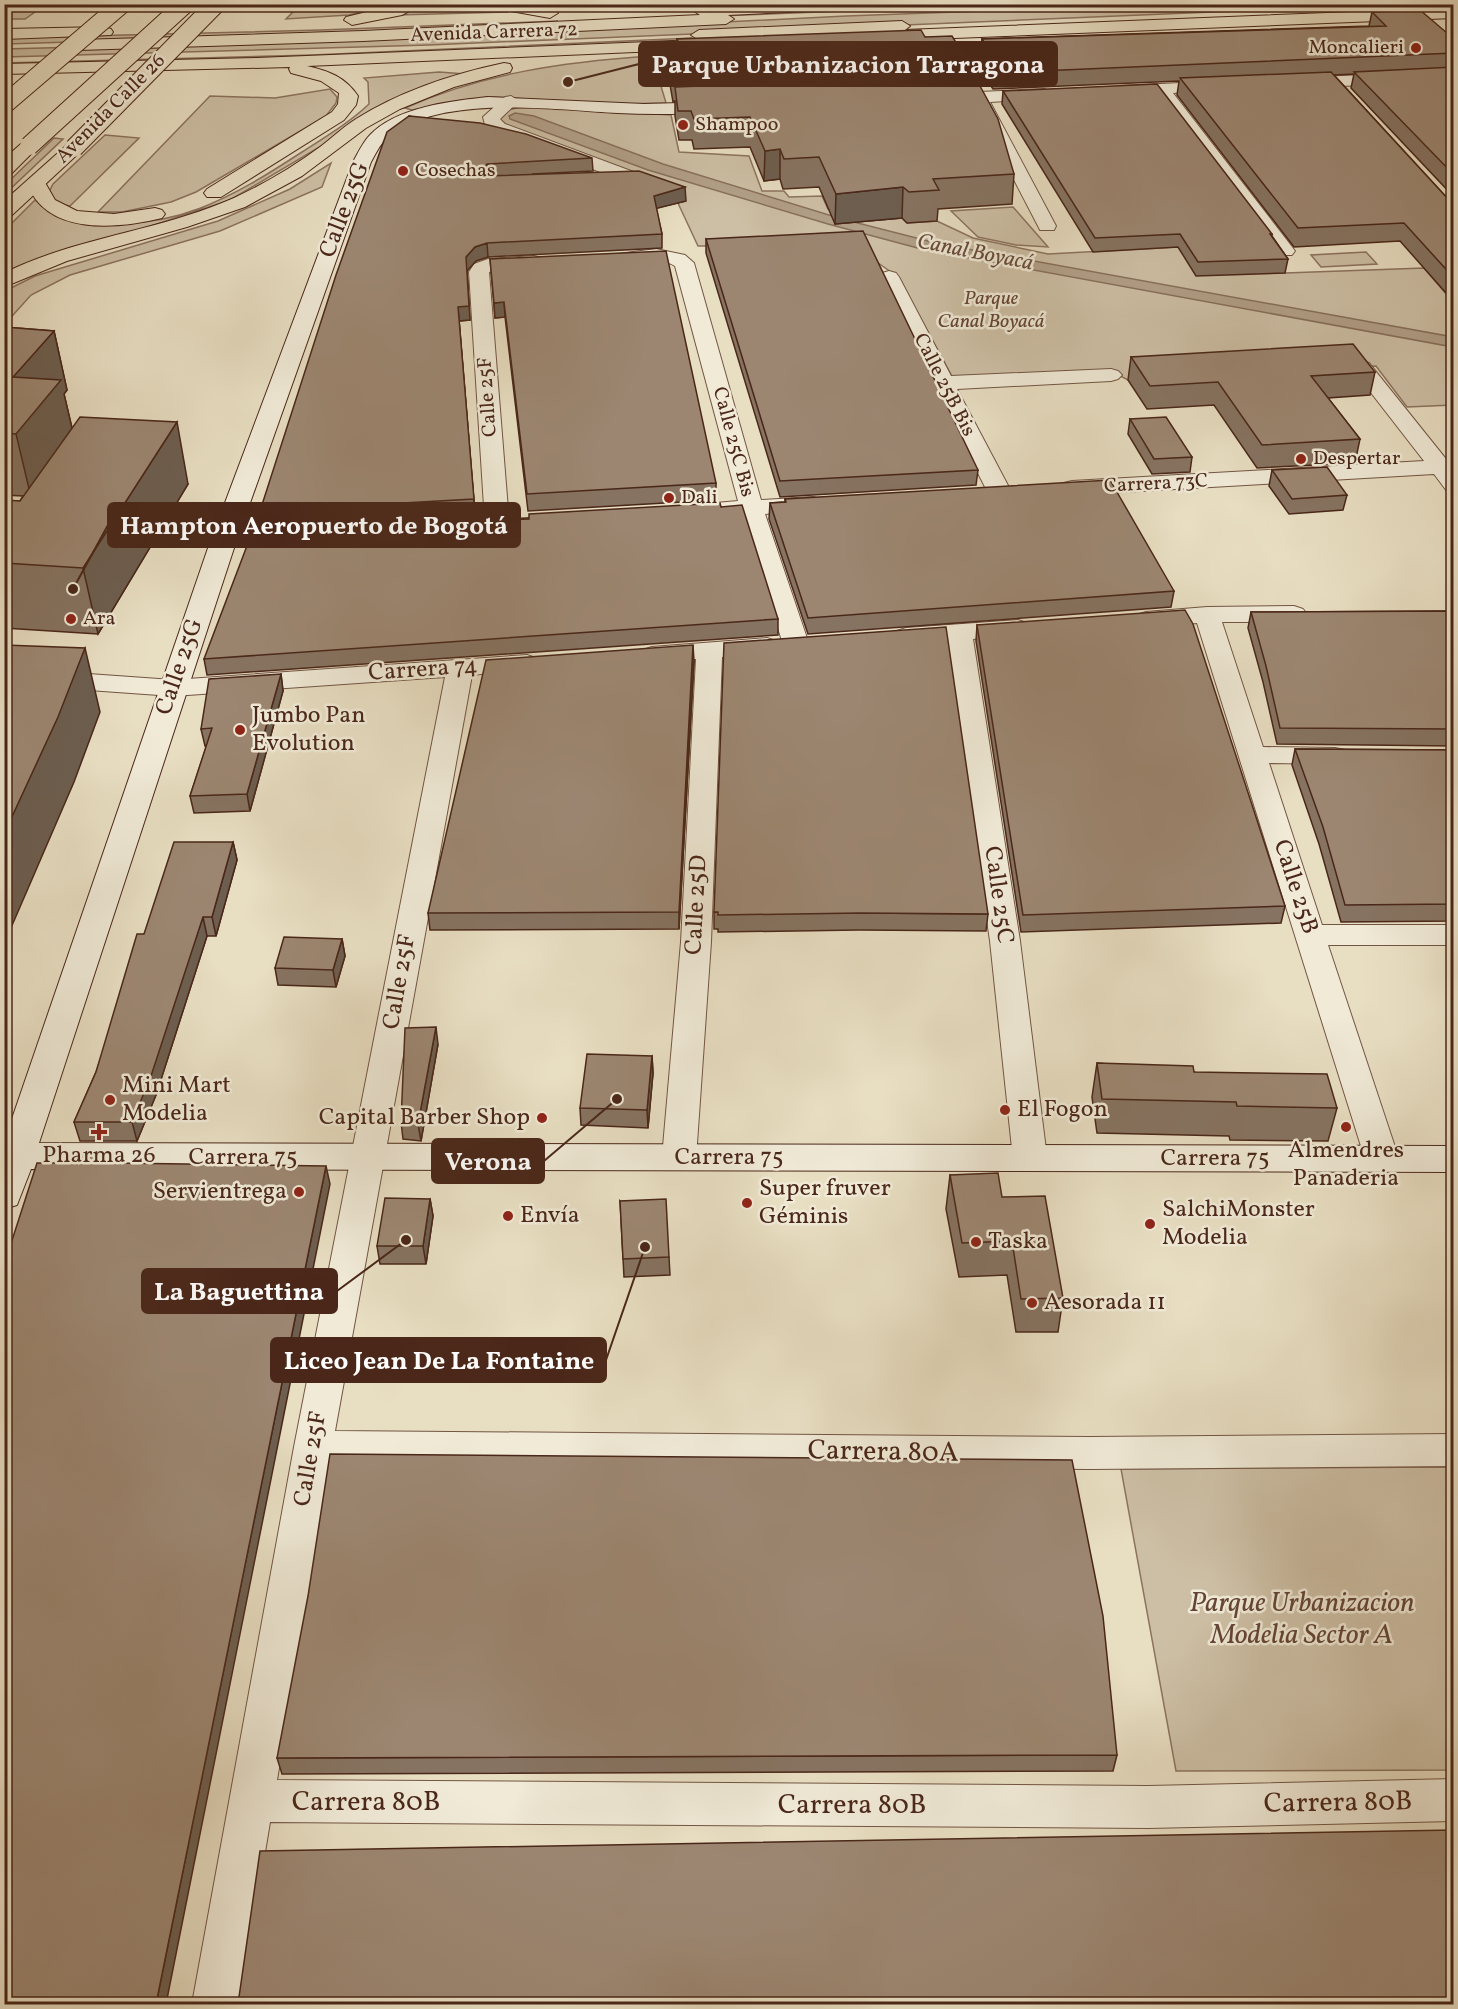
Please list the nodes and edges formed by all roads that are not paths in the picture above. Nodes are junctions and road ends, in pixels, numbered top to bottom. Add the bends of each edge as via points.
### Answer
1 (122, 4) edge
2 (185, 4) edge
3 (216, 4) edge
4 (414, 4) edge
5 (500, 4) edge
6 (851, 4) edge
7 (803, 5) edge
8 (1454, 5) edge
9 (904, 11) dead end
10 (597, 16) junction
11 (74, 19) dead end
12 (1449, 21) edge
13 (551, 27) junction
14 (301, 28) junction
15 (736, 33) junction
16 (4, 34) edge
17 (918, 34) junction
18 (683, 46) junction
19 (4, 47) edge
20 (611, 49) junction
21 (952, 53) edge
22 (4, 59) edge
23 (257, 63) junction
24 (4, 69) edge
25 (1454, 76) edge
26 (4, 77) edge
27 (968, 80) edge
28 (1333, 81) junction
29 (1276, 84) edge
30 (1241, 85) edge
31 (1161, 89) junction
32 (1102, 92) edge
33 (1058, 93) edge
34 (973, 97) junction
35 (1348, 98) edge
36 (511, 101) junction
37 (4, 105) edge
38 (737, 107) edge
39 (417, 116) junction
40 (499, 128) junction
41 (4, 170) edge
42 (587, 179) edge
43 (36, 183) junction
44 (4, 212) edge
45 (1047, 226) dead end
46 (1285, 251) edge
47 (603, 259) edge
48 (557, 261) edge
49 (889, 277) dead end
50 (4, 281) edge
51 (1362, 367) edge
52 (1111, 375) dead end
53 (943, 383) junction
54 (1447, 476) edge
55 (1023, 491) junction
56 (976, 494) edge
57 (834, 502) edge
58 (751, 507) junction
59 (682, 511) edge
60 (520, 521) edge
61 (497, 522) junction
62 (473, 524) edge
63 (320, 532) edge
64 (225, 538) junction
65 (1314, 614) edge
66 (1207, 615) junction
67 (1124, 621) edge
68 (1042, 627) edge
69 (959, 633) junction
70 (878, 638) edge
71 (709, 651) junction
72 (626, 657) edge
73 (555, 662) edge
74 (460, 668) junction
75 (4, 676) edge
76 (173, 688) junction
77 (1252, 755) junction
78 (1361, 756) edge
79 (1310, 935) junction
80 (1454, 935) edge
81 (11, 1157) edge
82 (369, 1158) junction
83 (679, 1158) junction
84 (1030, 1158) junction
85 (1382, 1159) junction
86 (1454, 1159) edge
87 (4, 1196) edge
88 (313, 1447) junction
89 (1454, 1450) edge
90 (1454, 1800) edge
91 (251, 1801) junction
92 (216, 2004) edge

1 - 37 main road, bridge
2 - 41 main road, Avenida Calle 26, bridge
3 - 43 main road, Avenida Calle 26, bridge
4 - 14 main road via 396,12
5 - 10 main road via 543,13
6 - 7 main road, Avenida Carrera 72
7 - 10 main road, Avenida Carrera 72
8 - 15 main road, Avenida Carrera 72
9 - 13 main road, Avenida Carrera 72
10 - 13 main road
10 - 14 main road, Avenida Carrera 72
11 - 26 main road
12 - 17 main road, Avenida Carrera 72 via 1401,15
13 - 19 main road, Avenida Carrera 72
14 - 16 main road, Avenida Carrera 72
15 - 18 main road
15 - 22 main road, Avenida Carrera 72 via 437,47
17 - 18 main road, Avenida Carrera 72
17 - 21 street via 942,40
18 - 20 main road, Avenida Carrera 72
20 - 23 main road, Avenida Carrera 72
20 - 50 main road via 476,74 438,87 359,125 326,151 240,202 183,223 47,262
23 - 24 main road, Avenida Carrera 72
23 - 43 main road via 304,70 335,80 349,96 347,105 338,116 216,192 171,210 127,218 78,216 48,204
25 - 28 street
27 - 34 street
28 - 29 street
28 - 35 street
30 - 31 street
31 - 32 street
31 - 46 street
33 - 34 street
34 - 45 street
36 - 38 street via 642,109
36 - 39 street via 467,104
36 - 40 street via 491,117
39 - 40 street via 466,120
39 - 64 street, Calle 25G via 389,129 371,144 362,162
40 - 42 street via 633,178
43 - 44 main road, Avenida Calle 26
47 - 58 street, Calle 25C Bis via 660,256 684,263
48 - 61 street, Calle 25F via 488,265 479,272
49 - 53 street, Calle 25B Bis
51 - 54 street
52 - 53 street
53 - 55 street, Calle 25B Bis
54 - 55 street, Carrera 73C
55 - 56 street, Carrera 73C
57 - 58 street
58 - 59 street
58 - 71 street, Calle 25C Bis via 808,643
60 - 61 street
61 - 62 street
63 - 64 street
64 - 76 street, Calle 25G
65 - 66 street
66 - 67 street
66 - 77 street, Calle 25B
68 - 69 street
69 - 70 street
69 - 84 street, Calle 25C via 1005,941
71 - 72 street
71 - 83 street, Calle 25D via 696,942
73 - 74 street, Carrera 74
74 - 76 street, Carrera 74
74 - 82 street, Calle 25F
75 - 76 street, Carrera 74
76 - 81 street, Calle 25G
77 - 78 street
77 - 79 street, Calle 25B
79 - 80 street
79 - 85 street, Calle 25B
81 - 82 street, Carrera 75
81 - 87 street, Calle 25G
82 - 83 street, Carrera 75
82 - 88 street, Calle 25F
83 - 84 street, Carrera 75
84 - 85 street, Carrera 75
85 - 86 street, Carrera 75
88 - 89 street, Carrera 80A via 1078,1453
88 - 91 street, Calle 25F
90 - 91 street, Carrera 80B via 1148,1807
91 - 92 street, Calle 25F

